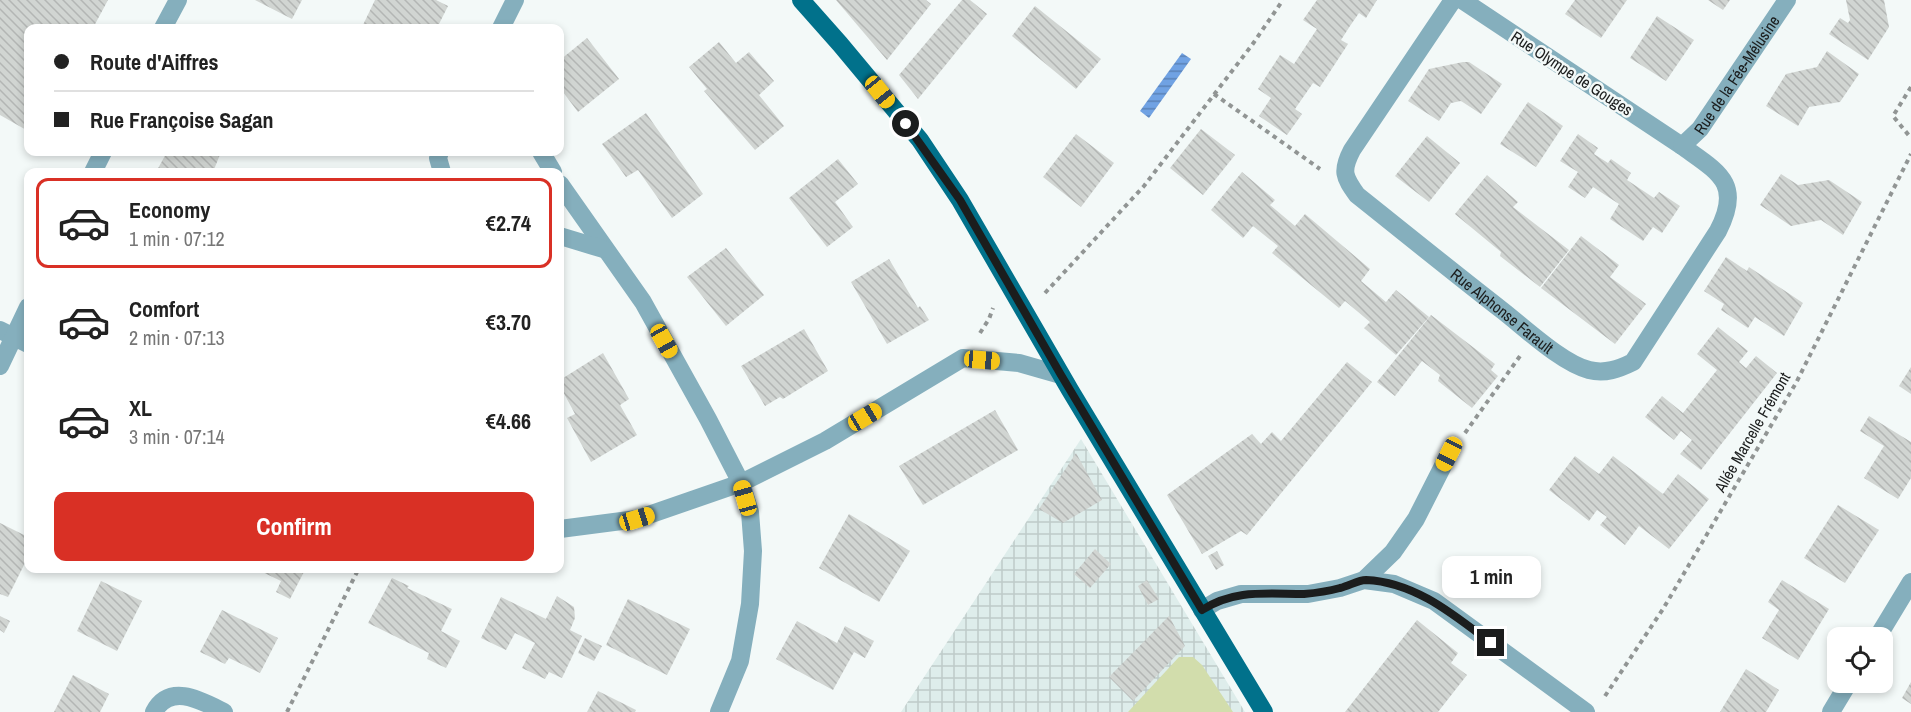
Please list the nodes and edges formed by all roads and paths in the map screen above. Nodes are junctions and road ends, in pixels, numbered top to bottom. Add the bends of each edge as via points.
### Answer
1 (178, 0) edge
2 (515, 0) edge
3 (801, 0) edge
4 (1283, 0) edge
5 (1453, 0) edge
6 (1462, 0) edge
7 (1787, 0) edge
8 (165, 24) edge
9 (503, 24) edge
10 (1911, 87) edge
11 (1214, 94) junction
12 (1911, 138) edge
13 (1682, 146) junction
14 (1911, 154) edge
15 (1344, 174) junction
16 (564, 190) edge
17 (564, 237) edge
18 (603, 249) junction
19 (999, 266) junction
20 (1026, 313) junction
21 (24, 316) edge
22 (1535, 336) junction
23 (14, 337) edge
24 (963, 358) junction
25 (0, 366) edge
26 (1061, 375) junction
27 (1449, 454) joint
28 (741, 483) junction
29 (564, 528) edge
30 (356, 573) edge
31 (1364, 580) junction
32 (1911, 582) edge
33 (1202, 610) junction
34 (1884, 627) edge
35 (1842, 693) edge
36 (1594, 707) edge
37 (154, 712) edge
38 (225, 712) edge
39 (287, 712) edge
40 (719, 712) edge
41 (1264, 712) edge
42 (1831, 712) edge

1 - 8 street
2 - 9 street
3 - 19 main road via 920,140
4 - 11 path
5 - 15 street via 1352,150
6 - 13 street, Rue Olympe de Gouges
7 - 13 street, Rue de la Fée-Mélusine via 1700,129
10 - 12 path via 1893,116
11 - 15 path via 1318,168
11 - 20 path via 1144,186
13 - 22 street, Rue Alphonse Farault via 1717,170 1729,198 1726,216 1633,362 1606,372 1591,371 1574,365
14 - 36 path, Allée Marcelle Frémont via 1796,383 1663,609
15 - 22 street, Rue Alphonse Farault via 1357,195
16 - 18 street
17 - 18 street
18 - 28 street via 643,302
19 - 20 main road
19 - 24 path via 998,293 989,319
20 - 26 main road
21 - 23 street
22 - 27 path
23 - 25 street
24 - 26 street via 1019,363
24 - 28 street via 825,441
26 - 33 main road
27 - 31 street via 1416,519 1394,552
28 - 29 street via 637,519
28 - 40 street via 750,512 753,550 750,604 740,661
30 - 39 path
31 - 33 street via 1308,594 1242,594
31 - 36 street via 1394,585 1434,601
32 - 34 street
33 - 41 main road
35 - 42 street
37 - 38 street via 160,702 174,695 195,698

